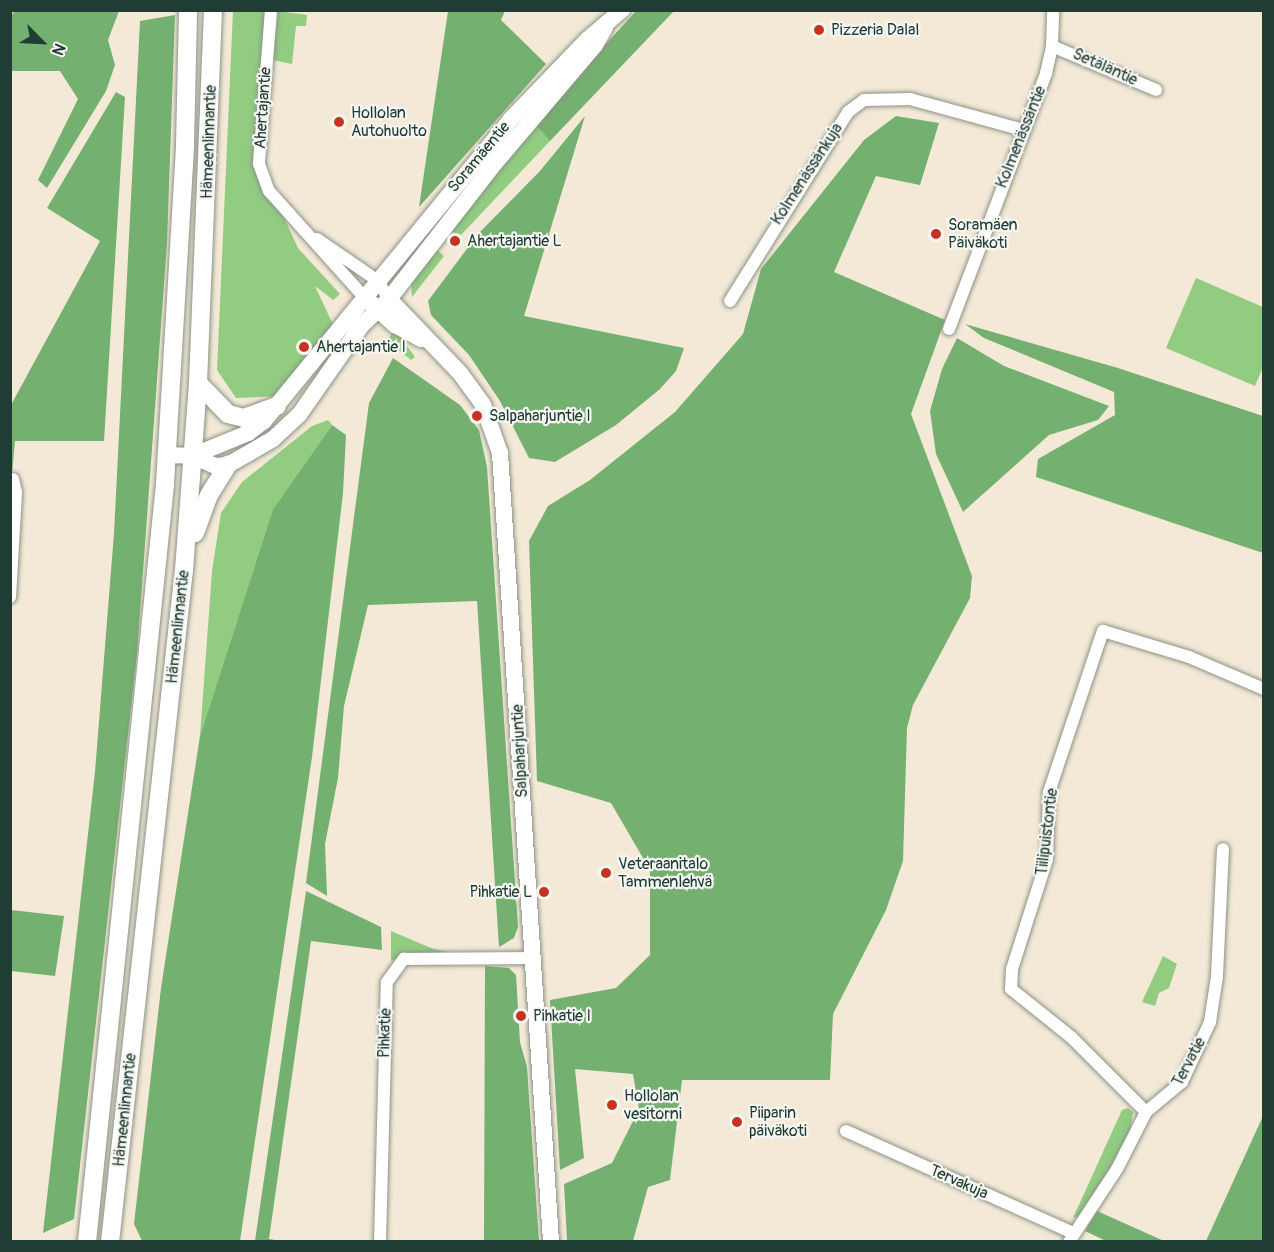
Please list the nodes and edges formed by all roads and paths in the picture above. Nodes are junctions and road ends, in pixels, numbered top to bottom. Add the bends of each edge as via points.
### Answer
1 (188, 10) edge
2 (213, 10) edge
3 (271, 10) edge
4 (622, 10) edge
5 (1053, 10) edge
6 (605, 28) junction
7 (1053, 46) junction
8 (1156, 90) dead end
9 (1023, 130) junction
10 (301, 229) junction
11 (378, 281) junction
12 (365, 298) junction
13 (730, 301) dead end
14 (384, 304) junction
15 (949, 329) dead end
16 (198, 383) junction
17 (277, 406) junction
18 (167, 454) junction
19 (192, 456) junction
20 (228, 465) junction
21 (13, 479) dead end
22 (184, 570) junction
23 (10, 597) edge
24 (1263, 689) edge
25 (1223, 849) dead end
26 (532, 958) junction
27 (1146, 1112) junction
28 (846, 1131) dead end
29 (1071, 1237) edge
30 (87, 1242) edge
31 (110, 1242) edge
32 (380, 1242) edge
33 (550, 1242) edge

1 - 18 main road, Hämeenlinnantie via 185,145
2 - 16 main road, Hämeenlinnantie
3 - 10 street, Ahertajantie via 259,164 269,191
4 - 6 street, Soramäentie
5 - 7 street, Kolmenässäntie
6 - 11 street, Soramäentie via 588,39 510,120
6 - 14 street, Soramäentie
7 - 8 street, Setäläntie
7 - 9 street, Kolmenässäntie
9 - 13 street, Kolmenässänkuja via 910,99 864,100 848,112
9 - 15 street, Kolmenässäntie
10 - 11 street, Ahertajantie
10 - 12 street, Ahertajantie
11 - 12 street, Soramäentie
11 - 14 street, Ahertajantie
12 - 14 street
12 - 17 street, Soramäentie
14 - 20 street, Soramäentie via 361,326 299,415 273,439
14 - 26 street, Salpaharjuntie via 395,325 431,345 460,373 483,405 500,453
16 - 17 main road via 228,414 244,418
16 - 19 main road, Hämeenlinnantie
17 - 19 street, Soramäentie via 248,433
18 - 19 street, Soramäentie
18 - 30 main road, Hämeenlinnantie
19 - 20 street, Soramäentie via 216,466
19 - 22 main road, Hämeenlinnantie
20 - 22 main road via 200,516
21 - 23 street via 16,492
22 - 31 main road, Hämeenlinnantie
24 - 27 street, Tiilipuistontie via 1189,657 1103,631 1049,792 1045,866 1012,969 1011,989 1071,1037
25 - 27 street, Tervatie via 1218,964 1210,1022 1182,1082
26 - 32 street, Pihkatie via 404,959 387,982
26 - 33 street, Salpaharjuntie
27 - 29 street, Tervatie via 1117,1169
28 - 29 street, Tervakuja

